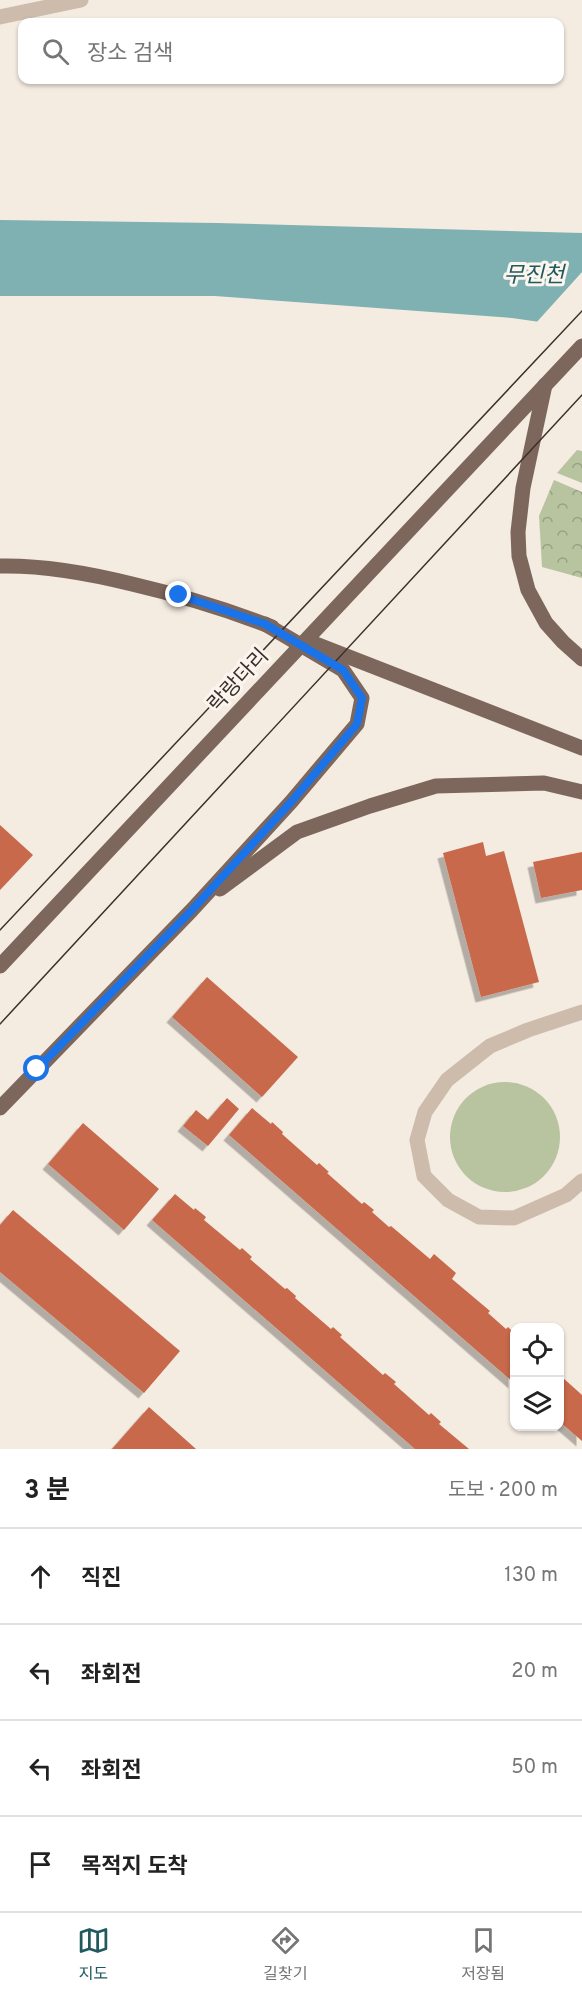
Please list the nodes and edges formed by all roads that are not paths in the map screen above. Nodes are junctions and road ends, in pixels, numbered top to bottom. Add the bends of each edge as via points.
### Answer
1 (81, 0) edge
2 (22, 6) edge
3 (0, 17) edge
4 (582, 346) edge
5 (545, 385) junction
6 (0, 566) edge
7 (265, 624) junction
8 (582, 659) edge
9 (582, 748) edge
10 (582, 792) edge
11 (191, 911) junction
12 (0, 966) edge
13 (582, 1012) edge
14 (0, 1108) edge
15 (582, 1181) edge

1 - 2 lane
2 - 3 lane
4 - 5 main road, 락랑다리, bridge
5 - 8 main road via 523,488 519,556 528,590 546,623
5 - 12 main road, 락랑다리, bridge
6 - 7 main road via 79,571 179,595
7 - 9 main road
7 - 11 main road via 343,670 362,698 357,724
10 - 11 main road via 544,783 436,786 370,806 297,832
11 - 14 main road
13 - 15 lane via 490,1046 447,1080 425,1112 417,1140 424,1176 448,1200 479,1217 514,1218 566,1195

